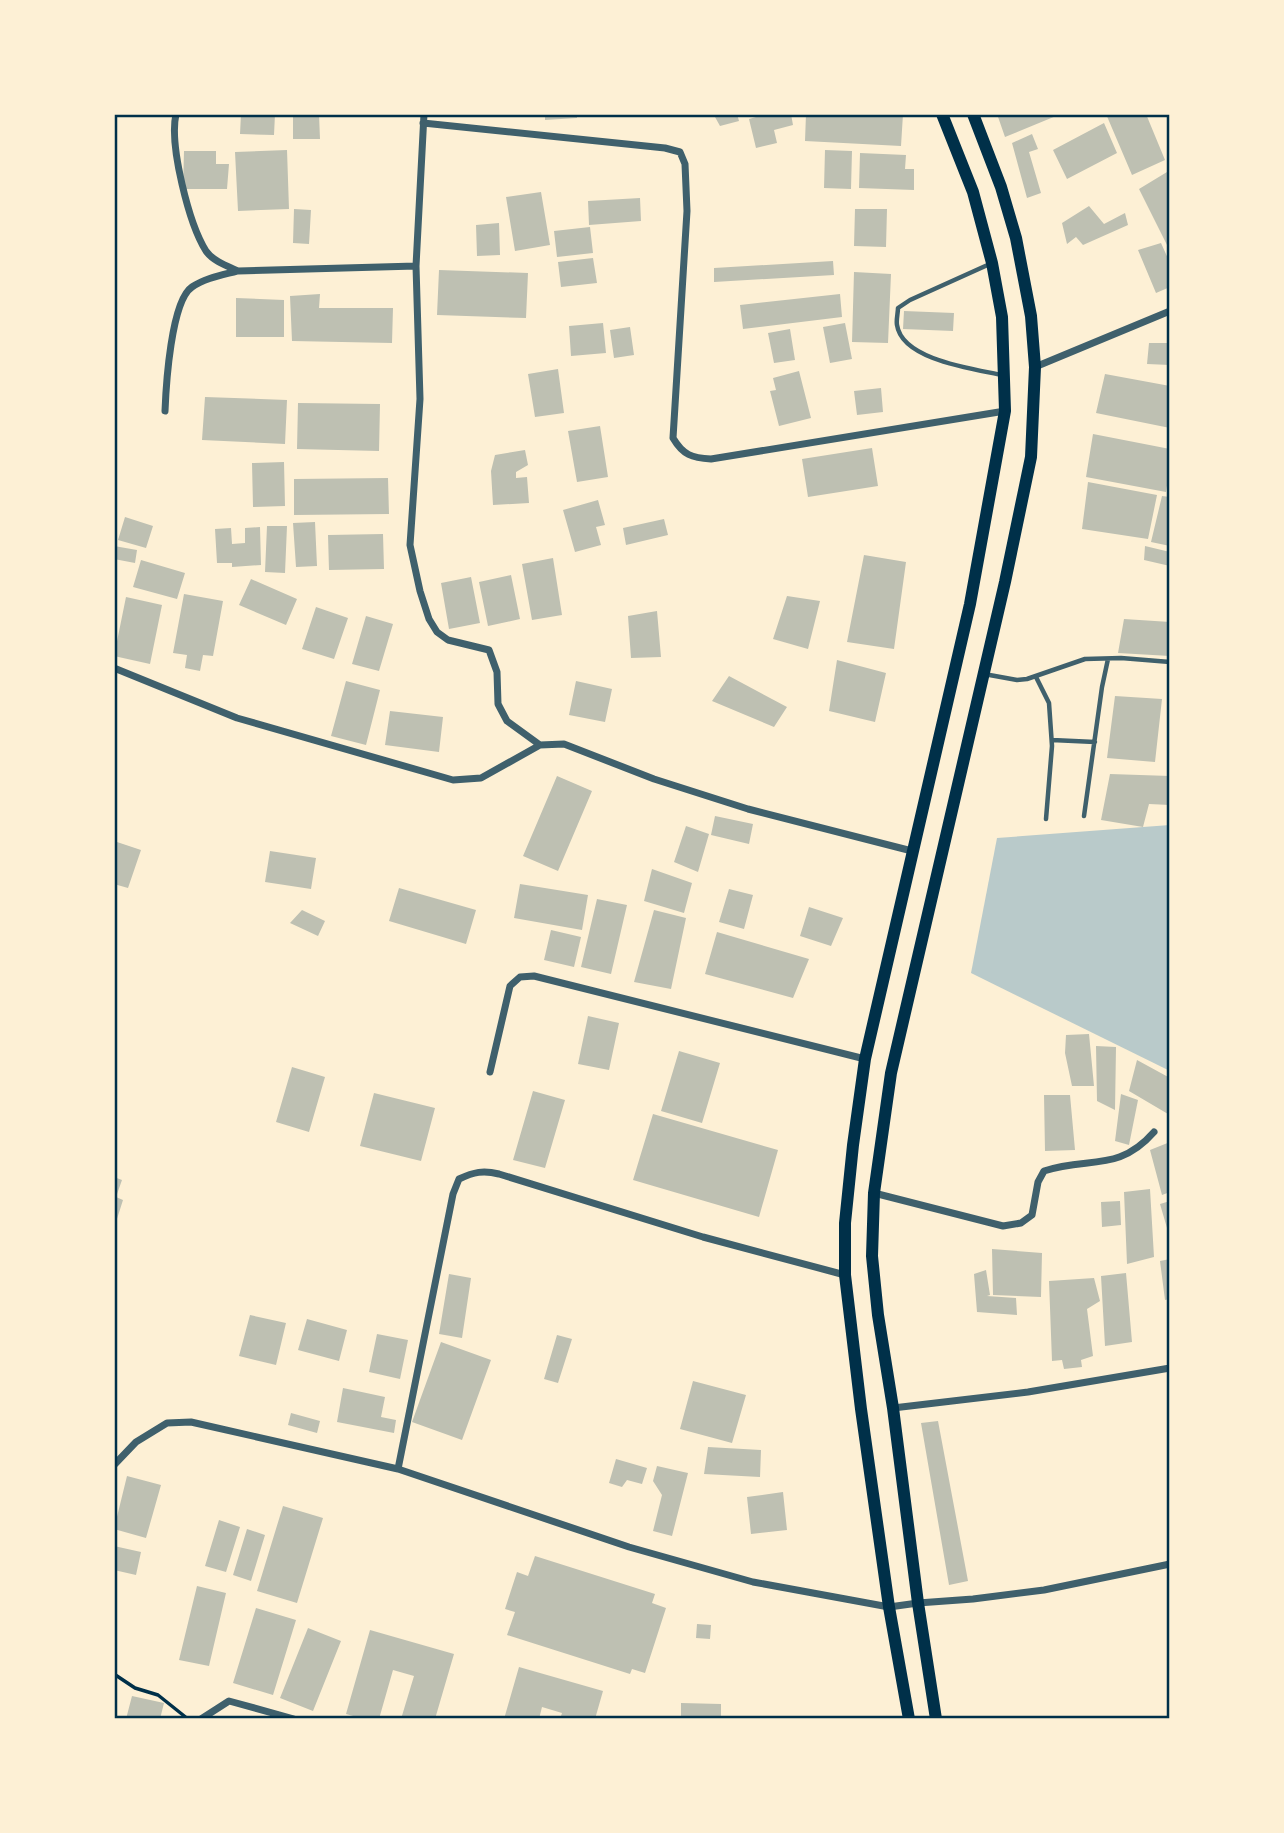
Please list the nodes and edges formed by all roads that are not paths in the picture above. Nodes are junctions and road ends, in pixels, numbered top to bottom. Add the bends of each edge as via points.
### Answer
1 (176, 114) edge
2 (424, 114) edge
3 (942, 114) edge
4 (973, 114) edge
5 (423, 123) junction
6 (992, 262) junction
7 (416, 266) junction
8 (238, 271) junction
9 (1170, 311) edge
10 (1035, 367) junction
11 (1005, 376) junction
12 (165, 411) dead end
13 (1005, 411) junction
14 (1108, 659) junction
15 (1170, 662) edge
16 (114, 668) edge
17 (984, 674) junction
18 (1036, 677) junction
19 (1052, 740) junction
20 (1094, 741) junction
21 (540, 745) junction
22 (1084, 817) dead end
23 (1046, 819) dead end
24 (912, 851) junction
25 (865, 1059) junction
26 (491, 1072) dead end
27 (1154, 1132) dead end
28 (874, 1193) junction
29 (845, 1275) junction
30 (1170, 1368) edge
31 (894, 1408) junction
32 (114, 1465) edge
33 (398, 1469) junction
34 (1170, 1564) edge
35 (918, 1603) junction
36 (889, 1608) junction
37 (201, 1719) edge
38 (294, 1719) edge
39 (909, 1719) edge
40 (936, 1719) edge

1 - 8 street via 177,160 193,223 207,252
2 - 5 street
3 - 6 main road via 973,192
4 - 10 main road via 1016,238
5 - 7 street
5 - 13 street via 680,152 685,164 687,211 673,438 681,452 710,459
6 - 11 main road via 1002,317
6 - 11 lane via 910,300 898,308 897,324 902,338 921,352 950,364
7 - 8 street
7 - 21 street via 420,399 411,545 418,582 437,632 448,640 489,650 497,672 498,704 508,721
8 - 12 street via 212,278 184,294 174,326
9 - 10 street
10 - 17 main road via 1031,457
11 - 13 main road
13 - 24 main road via 970,604
14 - 15 lane
14 - 18 lane via 1085,659
14 - 20 lane
16 - 21 street via 237,718 453,780 481,778
17 - 18 lane via 1017,680
17 - 28 main road via 891,1073
18 - 19 lane via 1049,703
19 - 20 lane
19 - 23 lane
20 - 22 lane
21 - 24 street via 564,744 748,809
24 - 25 main road
25 - 26 street via 534,976 520,977 510,986
25 - 29 main road via 845,1223
27 - 28 street via 1142,1146 1120,1158 1044,1171 1032,1215 1021,1223 1003,1226
28 - 31 main road via 872,1256
29 - 33 street via 499,1174 483,1170 471,1174 460,1179 453,1194
29 - 36 main road
30 - 31 street
31 - 35 main road
32 - 33 street via 136,1442 167,1423 191,1422
33 - 36 street via 654,1554 753,1582
34 - 35 street via 1044,1590
35 - 36 street
35 - 40 main road
36 - 39 main road
37 - 38 street via 229,1701

